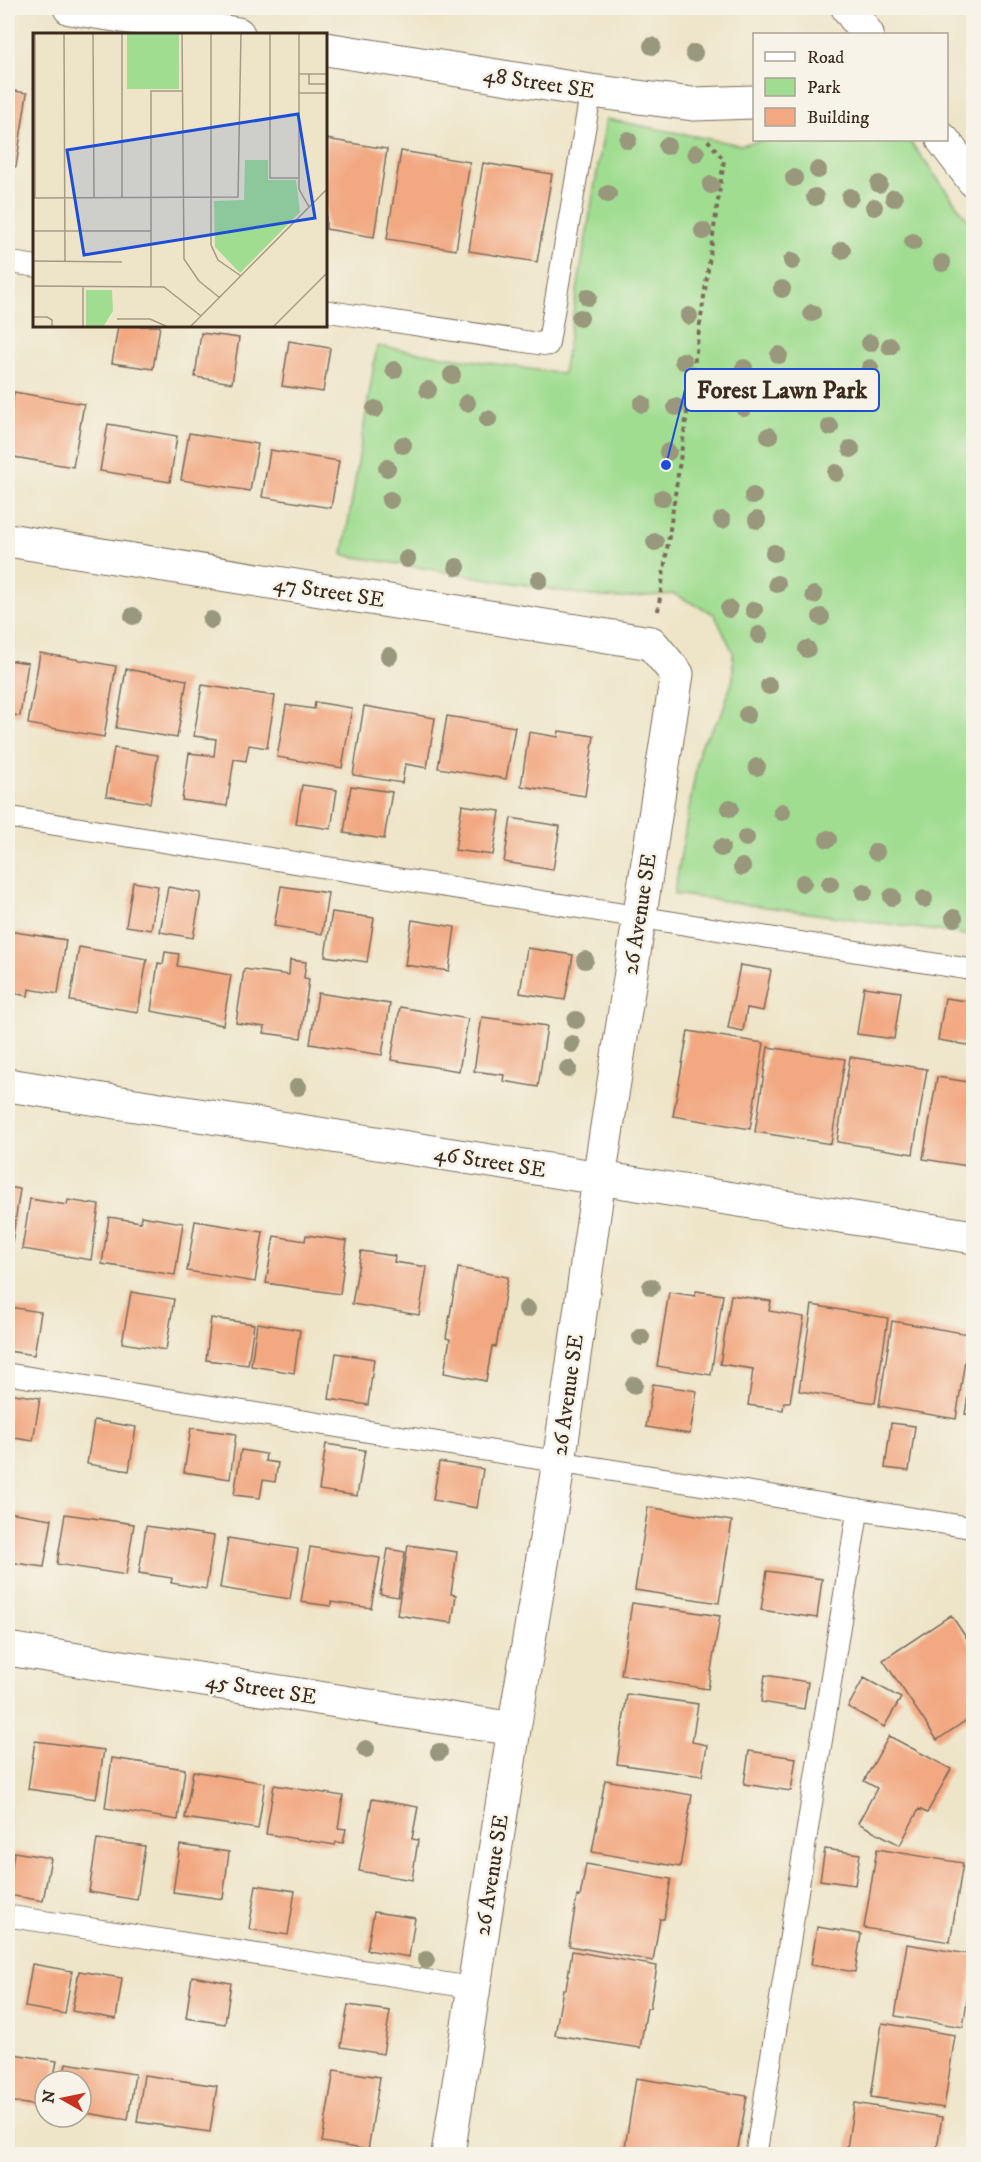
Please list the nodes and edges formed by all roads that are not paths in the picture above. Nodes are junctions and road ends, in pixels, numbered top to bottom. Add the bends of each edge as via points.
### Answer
1 (70, 8) edge
2 (848, 8) edge
3 (232, 33) edge
4 (866, 33) edge
5 (327, 49) edge
6 (591, 91) junction
7 (753, 102) edge
8 (945, 141) edge
9 (974, 181) edge
10 (8, 262) edge
11 (33, 266) edge
12 (327, 311) edge
13 (8, 540) edge
14 (651, 644) joint
15 (8, 817) edge
16 (639, 917) junction
17 (974, 970) edge
18 (8, 1085) edge
19 (599, 1179) junction
20 (974, 1237) edge
21 (8, 1374) edge
22 (559, 1462) junction
23 (858, 1509) junction
24 (974, 1528) edge
25 (8, 1649) edge
26 (514, 1729) junction
27 (8, 1916) edge
28 (475, 1988) junction
29 (448, 2154) edge
30 (756, 2154) edge

1 - 3 street
2 - 4 street
5 - 6 street, 48 Street SE
6 - 7 street, 48 Street SE via 693,104
6 - 12 lane via 548,345
8 - 9 street
10 - 11 lane
13 - 14 street, 47 Street SE
14 - 16 street, 26 Avenue SE via 677,674
15 - 16 lane
16 - 17 lane
16 - 19 street, 26 Avenue SE
18 - 19 street, 46 Street SE
19 - 20 street, 46 Street SE
19 - 22 street, 26 Avenue SE
21 - 22 lane
22 - 23 lane
22 - 26 street, 26 Avenue SE
23 - 24 lane
23 - 30 lane
25 - 26 street, 45 Street SE
26 - 28 street, 26 Avenue SE
27 - 28 lane
28 - 29 street, 26 Avenue SE

